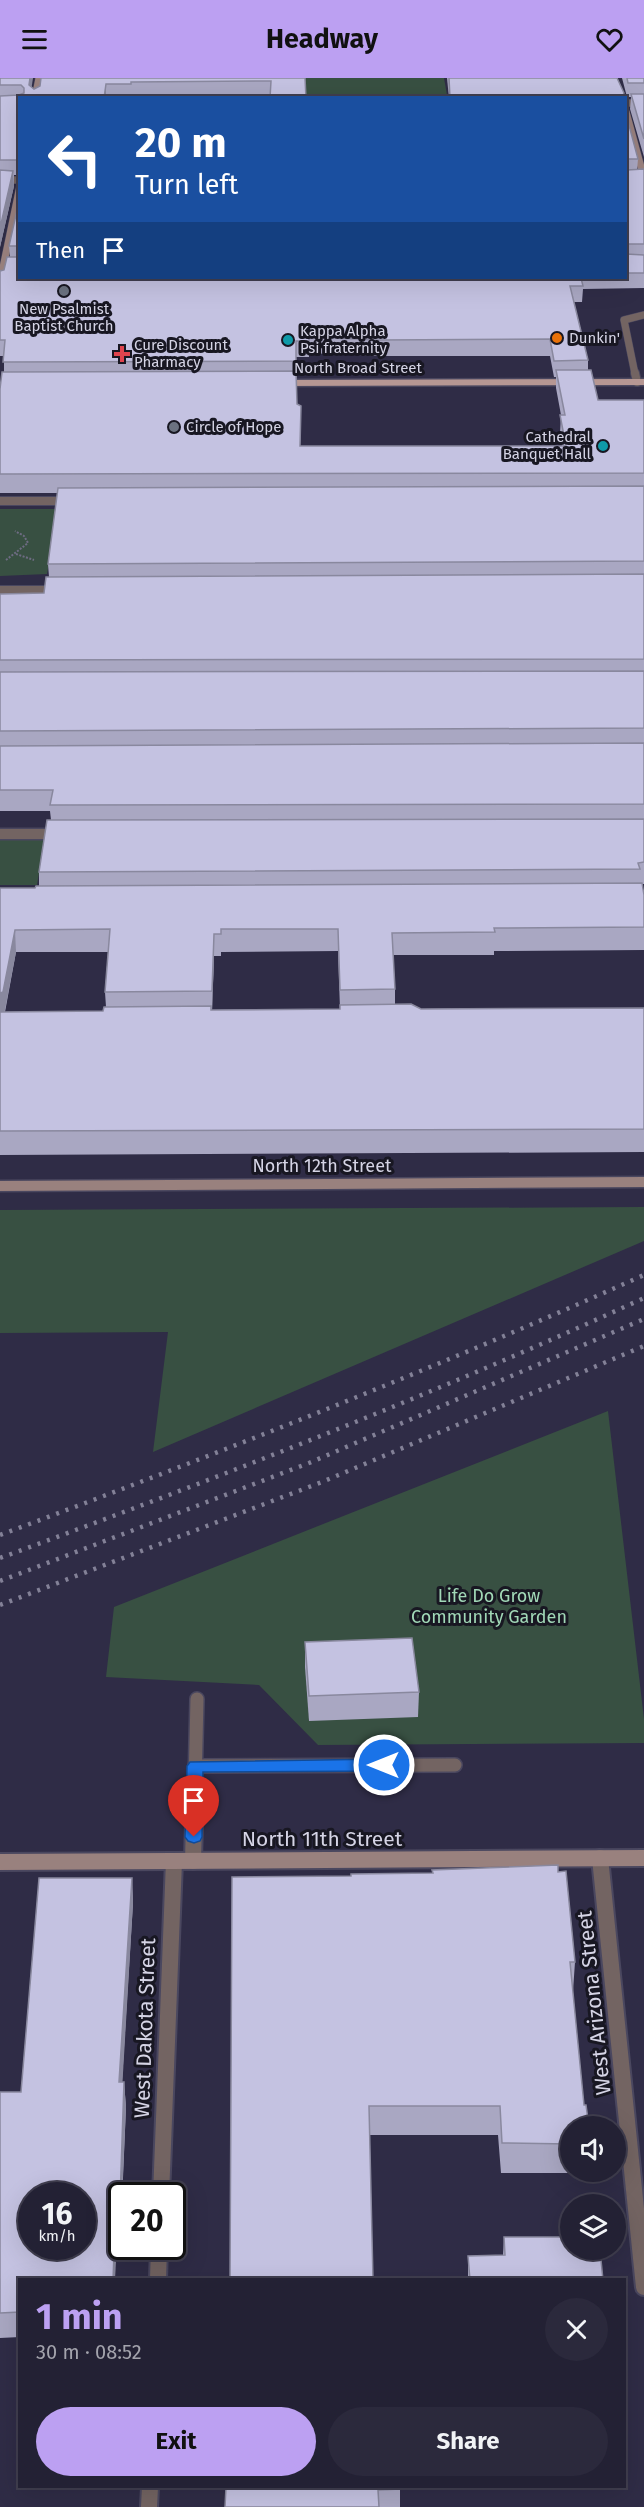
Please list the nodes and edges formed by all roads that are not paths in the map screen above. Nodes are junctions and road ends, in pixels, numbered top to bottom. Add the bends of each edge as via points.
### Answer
1 (39, 78) edge
2 (35, 96) edge
3 (627, 103) edge
4 (644, 103) edge
5 (627, 116) edge
6 (635, 179) edge
7 (644, 179) edge
8 (0, 180) edge
9 (18, 180) edge
10 (18, 197) edge
11 (5, 267) edge
12 (0, 282) edge
13 (644, 315) edge
14 (640, 382) edge
15 (270, 383) edge
16 (84, 500) edge
17 (0, 501) edge
18 (0, 590) edge
19 (72, 590) edge
20 (0, 834) edge
21 (70, 834) edge
22 (644, 1182) edge
23 (0, 1186) edge
24 (197, 1699) dead end
25 (455, 1765) dead end
26 (195, 1766) junction
27 (600, 1858) junction
28 (644, 1858) edge
29 (193, 1860) junction
30 (174, 1861) junction
31 (0, 1862) edge
32 (162, 2182) edge
33 (159, 2260) edge
34 (158, 2278) edge
35 (644, 2287) edge
36 (150, 2488) edge
37 (149, 2507) edge

1 - 2 main road
3 - 4 street
5 - 7 main road
6 - 7 street
8 - 9 street
10 - 11 main road
11 - 12 main road
13 - 14 street via 624,320
14 - 15 main road, North Broad Street
16 - 17 street
18 - 19 street
20 - 21 street
22 - 23 main road, North 12th Street
24 - 26 street
25 - 26 street
26 - 29 street
27 - 28 main road, North 11th Street
27 - 29 main road, North 11th Street
27 - 35 street, West Arizona Street
29 - 30 main road, North 11th Street
30 - 31 main road, North 11th Street
30 - 32 street, West Dakota Street
33 - 34 street
36 - 37 street

